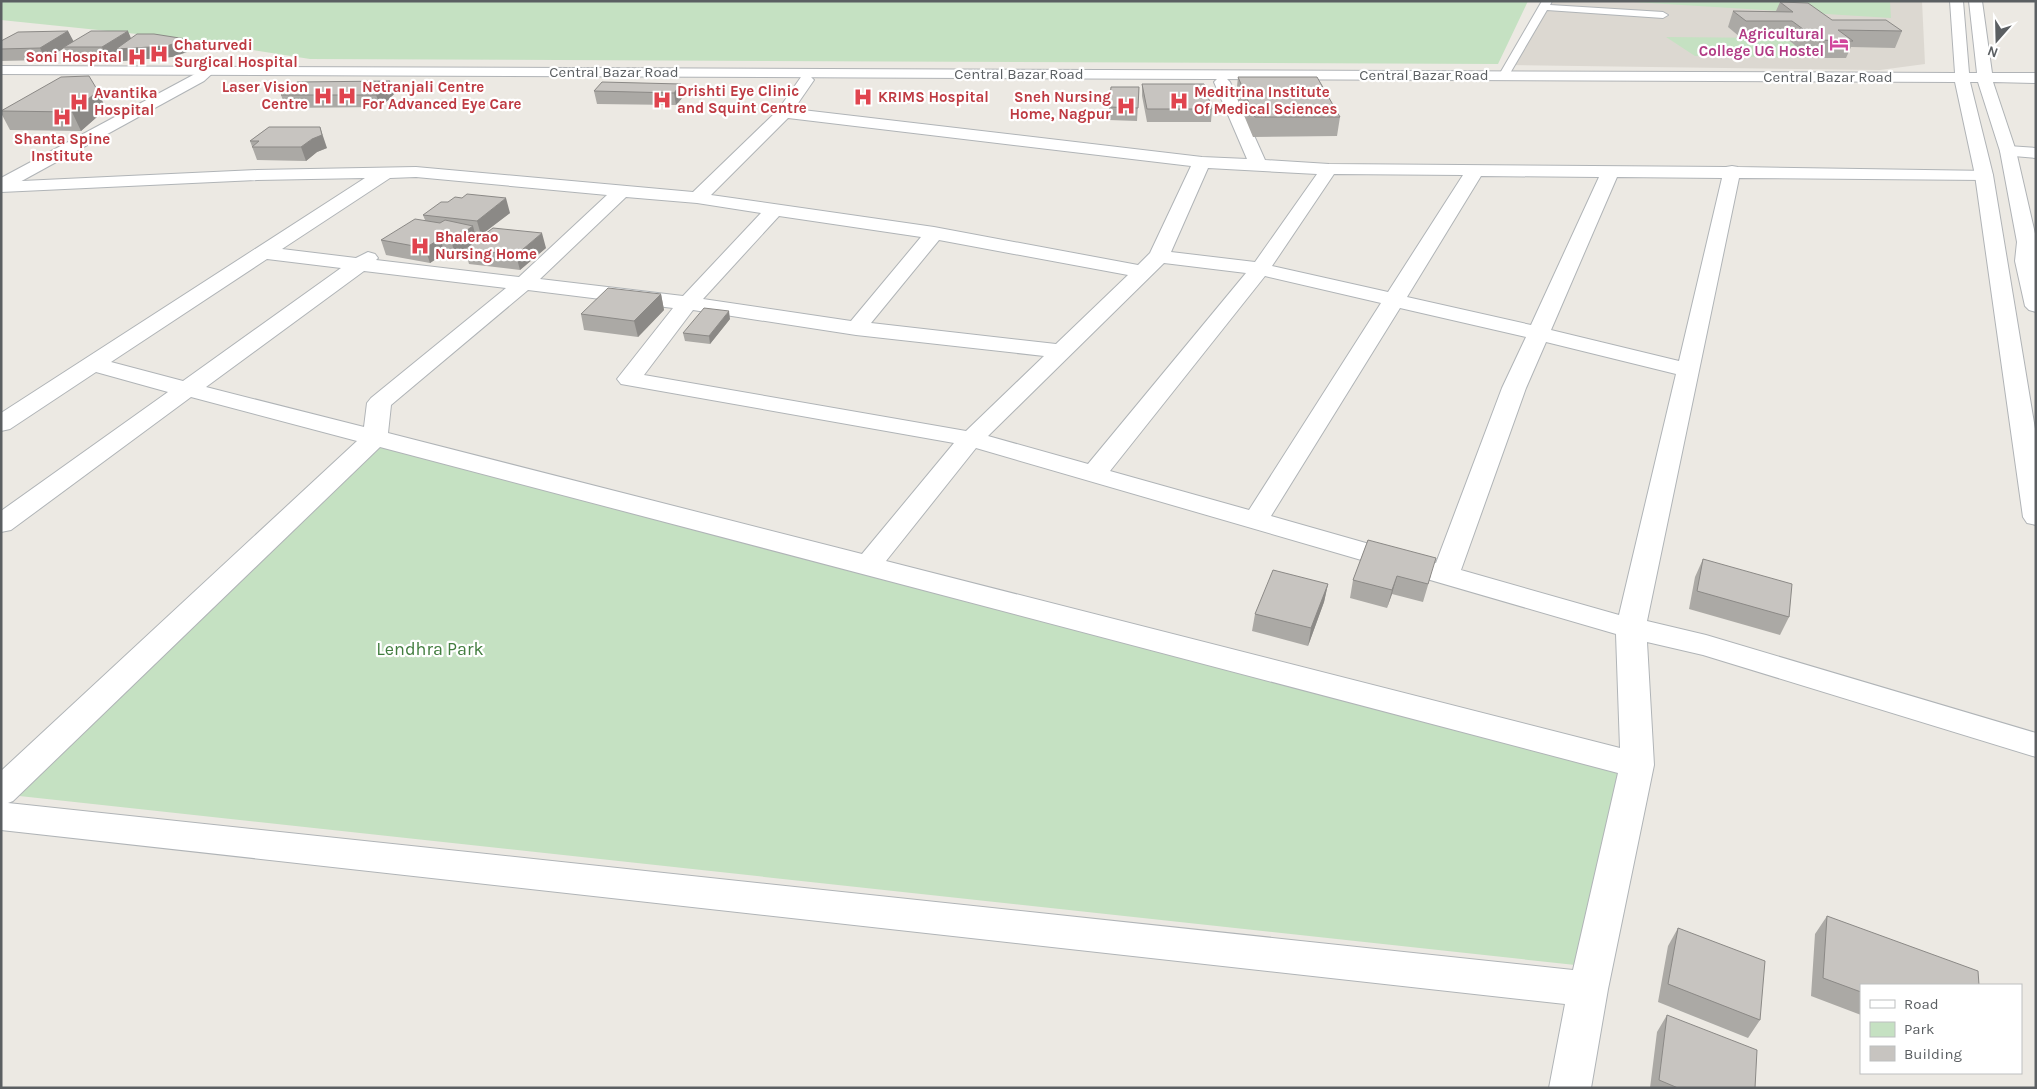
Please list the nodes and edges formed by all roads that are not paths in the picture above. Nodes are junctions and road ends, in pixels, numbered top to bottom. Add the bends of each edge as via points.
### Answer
1 (1956, 1) edge
2 (1975, 1) edge
3 (1545, 4) edge
4 (1663, 15) dead end
5 (1983, 60) junction
6 (1, 70) edge
7 (204, 75) junction
8 (1504, 75) junction
9 (2036, 77) edge
10 (1, 78) edge
11 (806, 80) junction
12 (1962, 81) junction
13 (1986, 81) junction
14 (1222, 82) junction
15 (2036, 86) edge
16 (784, 113) junction
17 (2008, 151) junction
18 (2036, 153) edge
19 (1202, 162) junction
20 (1258, 165) junction
21 (1329, 169) junction
22 (1475, 171) junction
23 (1732, 171) junction
24 (387, 172) junction
25 (1610, 172) junction
26 (1984, 175) junction
27 (485, 178) junction
28 (1, 186) edge
29 (622, 191) junction
30 (461, 194) dead end
31 (697, 198) junction
32 (775, 209) junction
33 (934, 232) junction
34 (2031, 243) edge
35 (383, 248) edge
36 (265, 253) junction
37 (1159, 256) junction
38 (360, 264) junction
39 (1260, 269) junction
40 (1143, 272) junction
41 (522, 284) junction
42 (1394, 300) junction
43 (688, 303) junction
44 (2036, 306) edge
45 (856, 328) junction
46 (1537, 333) junction
47 (1061, 351) junction
48 (94, 365) junction
49 (1688, 370) junction
50 (189, 389) junction
51 (1, 424) edge
52 (375, 438) junction
53 (971, 439) junction
54 (1094, 474) junction
55 (2036, 517) edge
56 (1255, 521) junction
57 (1, 524) edge
58 (867, 566) junction
59 (1445, 575) junction
60 (1631, 628) junction
61 (2036, 745) edge
62 (1637, 766) junction
63 (1, 792) edge
64 (1, 816) edge
65 (1588, 989) junction
66 (1570, 1088) edge

1 - 12 street
2 - 5 street
3 - 4 lane
3 - 8 lane
5 - 9 street
5 - 13 street
6 - 7 street, Central Bazar Road
7 - 8 street, Central Bazar Road
7 - 10 street, Central Bazar Road
7 - 11 street, Central Bazar Road
7 - 28 street
8 - 12 street, Central Bazar Road
9 - 13 street, Central Bazar Road
11 - 14 street, Central Bazar Road
11 - 16 street
12 - 13 street, Central Bazar Road
12 - 14 street, Central Bazar Road
12 - 26 street
13 - 15 street, Central Bazar Road
13 - 17 street
14 - 20 street
16 - 19 street
16 - 31 street
17 - 18 street
17 - 34 street
19 - 20 street
19 - 37 street
20 - 21 street
21 - 22 street
21 - 39 street
22 - 25 street
22 - 42 street
23 - 25 street
23 - 26 street
23 - 49 street
24 - 27 street
24 - 28 street via 257,174
24 - 36 street
25 - 46 street
26 - 55 street
27 - 29 street
27 - 30 street
29 - 31 street
29 - 41 street
31 - 32 street
32 - 33 street
32 - 43 street
33 - 40 street
33 - 45 street
34 - 44 street via 2025,261
35 - 38 street
36 - 38 street
36 - 48 street
37 - 39 street
37 - 40 street
38 - 41 street
38 - 50 street
39 - 42 street
39 - 54 street
40 - 47 street
41 - 43 street
41 - 52 street via 379,404
42 - 46 street
42 - 56 street
43 - 45 street
43 - 53 street via 629,379
45 - 47 street
46 - 49 street
46 - 59 street
47 - 53 street
48 - 50 street
48 - 51 street
49 - 60 street
50 - 52 street
50 - 57 street
52 - 58 street
52 - 63 street
53 - 54 street
53 - 58 street
54 - 56 street
56 - 59 street
58 - 62 street
59 - 60 street
60 - 61 street via 1706,645
60 - 62 street
62 - 65 street
64 - 65 street
65 - 66 street

